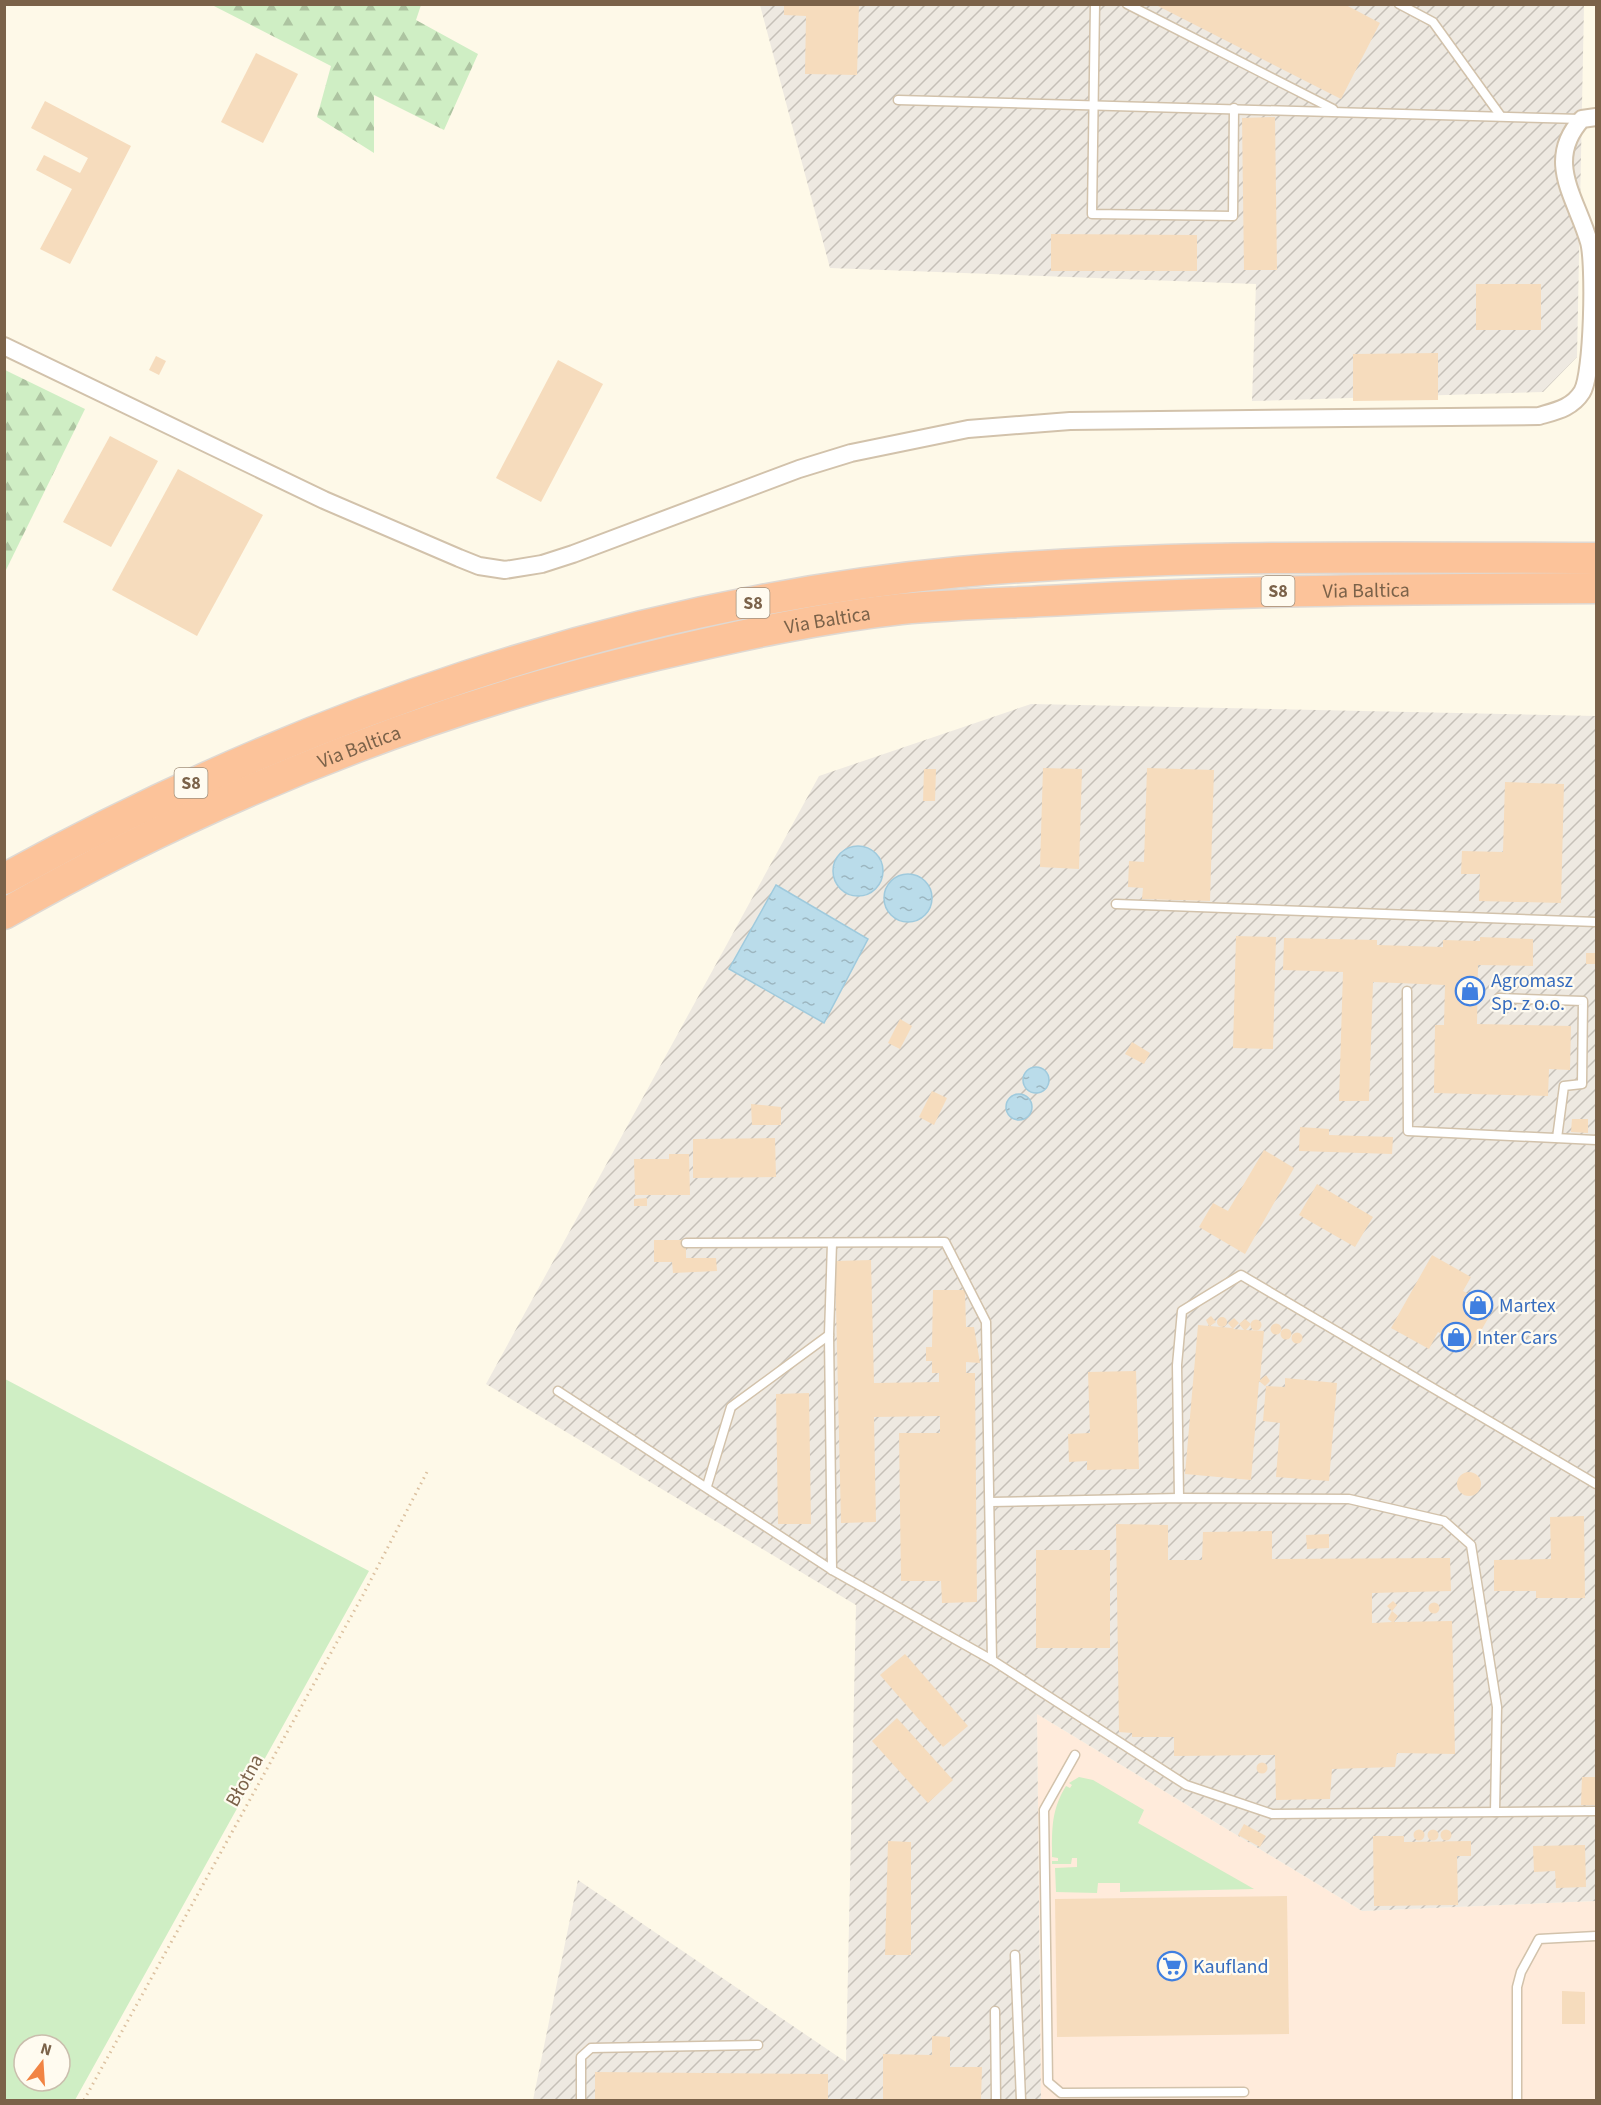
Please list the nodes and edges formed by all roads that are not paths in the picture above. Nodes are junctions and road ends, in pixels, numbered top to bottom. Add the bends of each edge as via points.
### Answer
1 (1095, 4) edge
2 (1126, 4) edge
3 (1399, 4) edge
4 (898, 100) dead end
5 (1093, 105) junction
6 (1234, 108) junction
7 (1336, 111) junction
8 (1500, 115) junction
9 (1589, 118) edge
10 (4, 346) edge
11 (1596, 558) edge
12 (1596, 588) edge
13 (4, 879) edge
14 (1116, 904) dead end
15 (4, 914) edge
16 (1596, 922) edge
17 (1407, 991) dead end
18 (1498, 998) dead end
19 (1557, 1138) junction
20 (1596, 1140) edge
21 (686, 1243) dead end
22 (832, 1243) junction
23 (829, 1335) junction
24 (558, 1391) dead end
25 (1596, 1484) edge
26 (707, 1486) junction
27 (1179, 1498) junction
28 (990, 1502) junction
29 (832, 1570) junction
30 (992, 1660) junction
31 (1075, 1755) dead end
32 (1596, 1811) edge
33 (1495, 1812) junction
34 (1596, 1936) edge
35 (1015, 1955) dead end
36 (995, 2011) dead end
37 (758, 2045) dead end
38 (1244, 2092) dead end
39 (581, 2100) edge
40 (996, 2100) edge
41 (1021, 2100) edge
42 (1517, 2100) edge

1 - 5 lane
2 - 7 lane
3 - 8 lane via 1433,22
4 - 5 lane
5 - 6 lane
5 - 6 lane via 1092,214 1233,216
6 - 7 lane
7 - 8 lane
8 - 9 lane
9 - 10 street via 1569,133 1563,151 1565,178 1590,244 1592,272 1589,369 1582,392 1567,408 1539,417 1070,421 968,429 887,444 799,469 573,554 519,569 479,566 412,539
11 - 13 highway, Via Baltica / S8 via 1132,561 978,571 792,595 510,662 385,703 196,780
12 - 15 highway, Via Baltica / S8 via 1251,591 979,604 901,609 707,643 560,679 344,751 189,817
14 - 16 lane
17 - 19 lane via 1408,1131
18 - 19 lane via 1583,1001 1582,1084 1564,1086
19 - 20 lane
21 - 22 lane
22 - 23 lane
22 - 28 lane via 945,1242 986,1322
23 - 26 lane via 731,1407
23 - 29 lane
24 - 26 lane
25 - 27 lane via 1242,1275 1182,1311 1177,1365
26 - 29 lane
27 - 28 lane
27 - 33 lane via 1349,1499 1444,1521 1472,1545 1497,1707
28 - 30 lane
29 - 30 lane
30 - 33 lane via 1186,1785 1272,1814
31 - 38 lane via 1044,1810 1048,2082 1060,2093
32 - 33 lane
34 - 42 lane via 1539,1940 1521,1972 1517,1987
35 - 41 lane
36 - 40 lane
37 - 39 lane via 591,2048 581,2057

